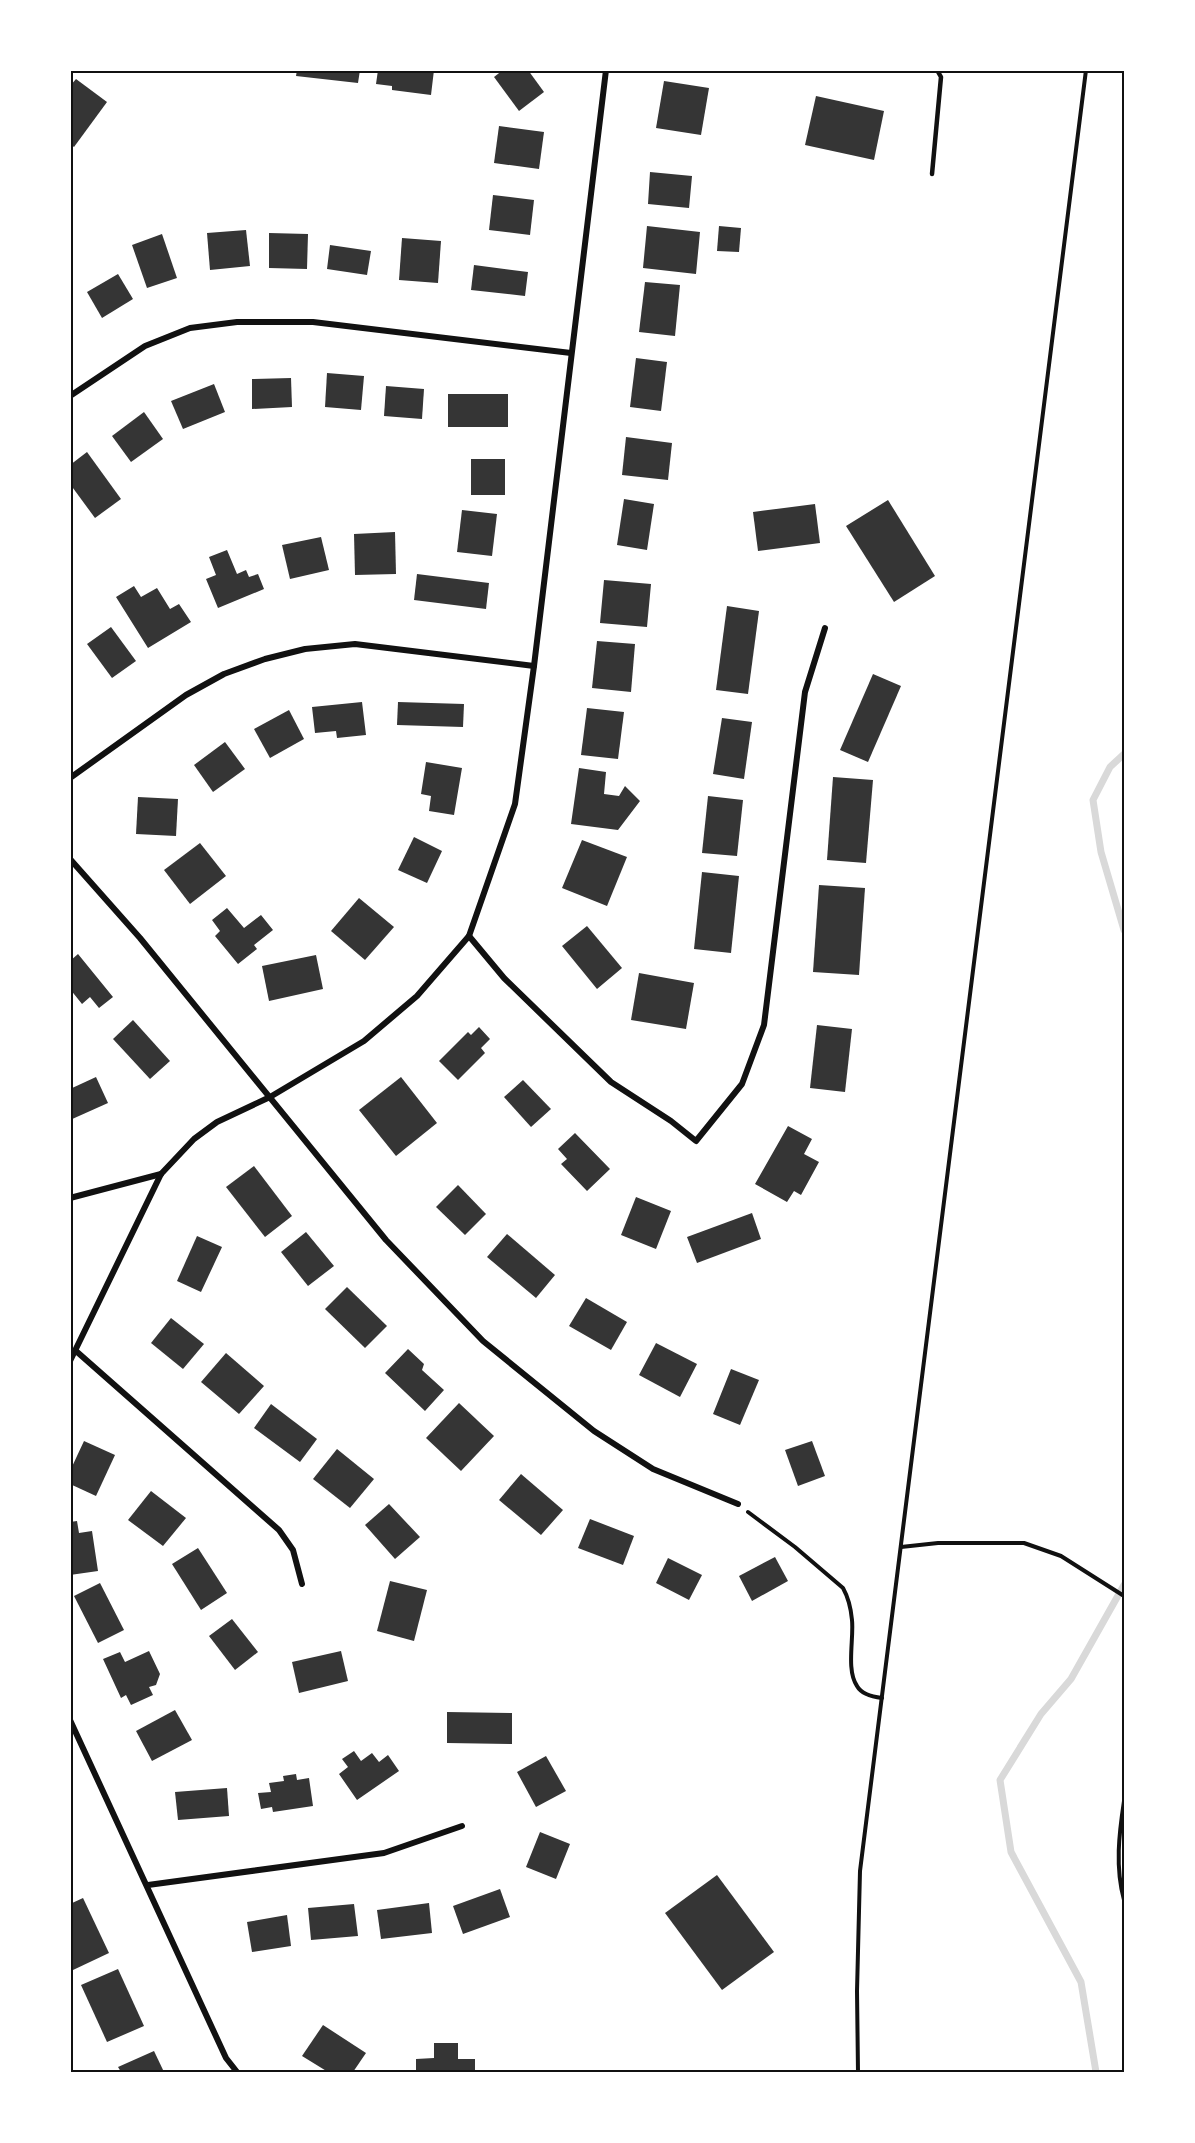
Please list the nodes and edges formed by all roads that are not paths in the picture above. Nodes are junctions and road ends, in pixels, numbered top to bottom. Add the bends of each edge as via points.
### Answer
1 (606, 70) edge
2 (937, 70) edge
3 (932, 174) dead end
4 (571, 353) junction
5 (70, 396) edge
6 (825, 627) dead end
7 (534, 666) junction
8 (70, 778) edge
9 (70, 860) edge
10 (469, 936) junction
11 (270, 1097) junction
12 (161, 1174) junction
13 (70, 1198) edge
14 (76, 1351) junction
15 (70, 1361) edge
16 (738, 1504) road end
17 (302, 1584) dead end
18 (70, 1720) edge
19 (462, 1826) dead end
20 (148, 1885) junction
21 (237, 2073) edge

1 - 4 street
2 - 3 lane via 941,77
4 - 5 street via 313,322 237,322 190,328 146,346
4 - 7 street
6 - 10 street via 805,692 764,1025 742,1084 696,1141 611,1082 504,978
7 - 8 street via 355,644 304,649 224,674 186,695
7 - 10 street via 515,804
9 - 11 street via 140,938
10 - 11 street via 417,996 364,1041
11 - 12 street via 217,1122 194,1139
11 - 16 street via 386,1240 483,1341 594,1431 653,1469
12 - 13 street
12 - 14 street
14 - 15 street
14 - 17 street via 279,1530 292,1550
18 - 20 street
19 - 20 street via 384,1853
20 - 21 street via 226,2058

